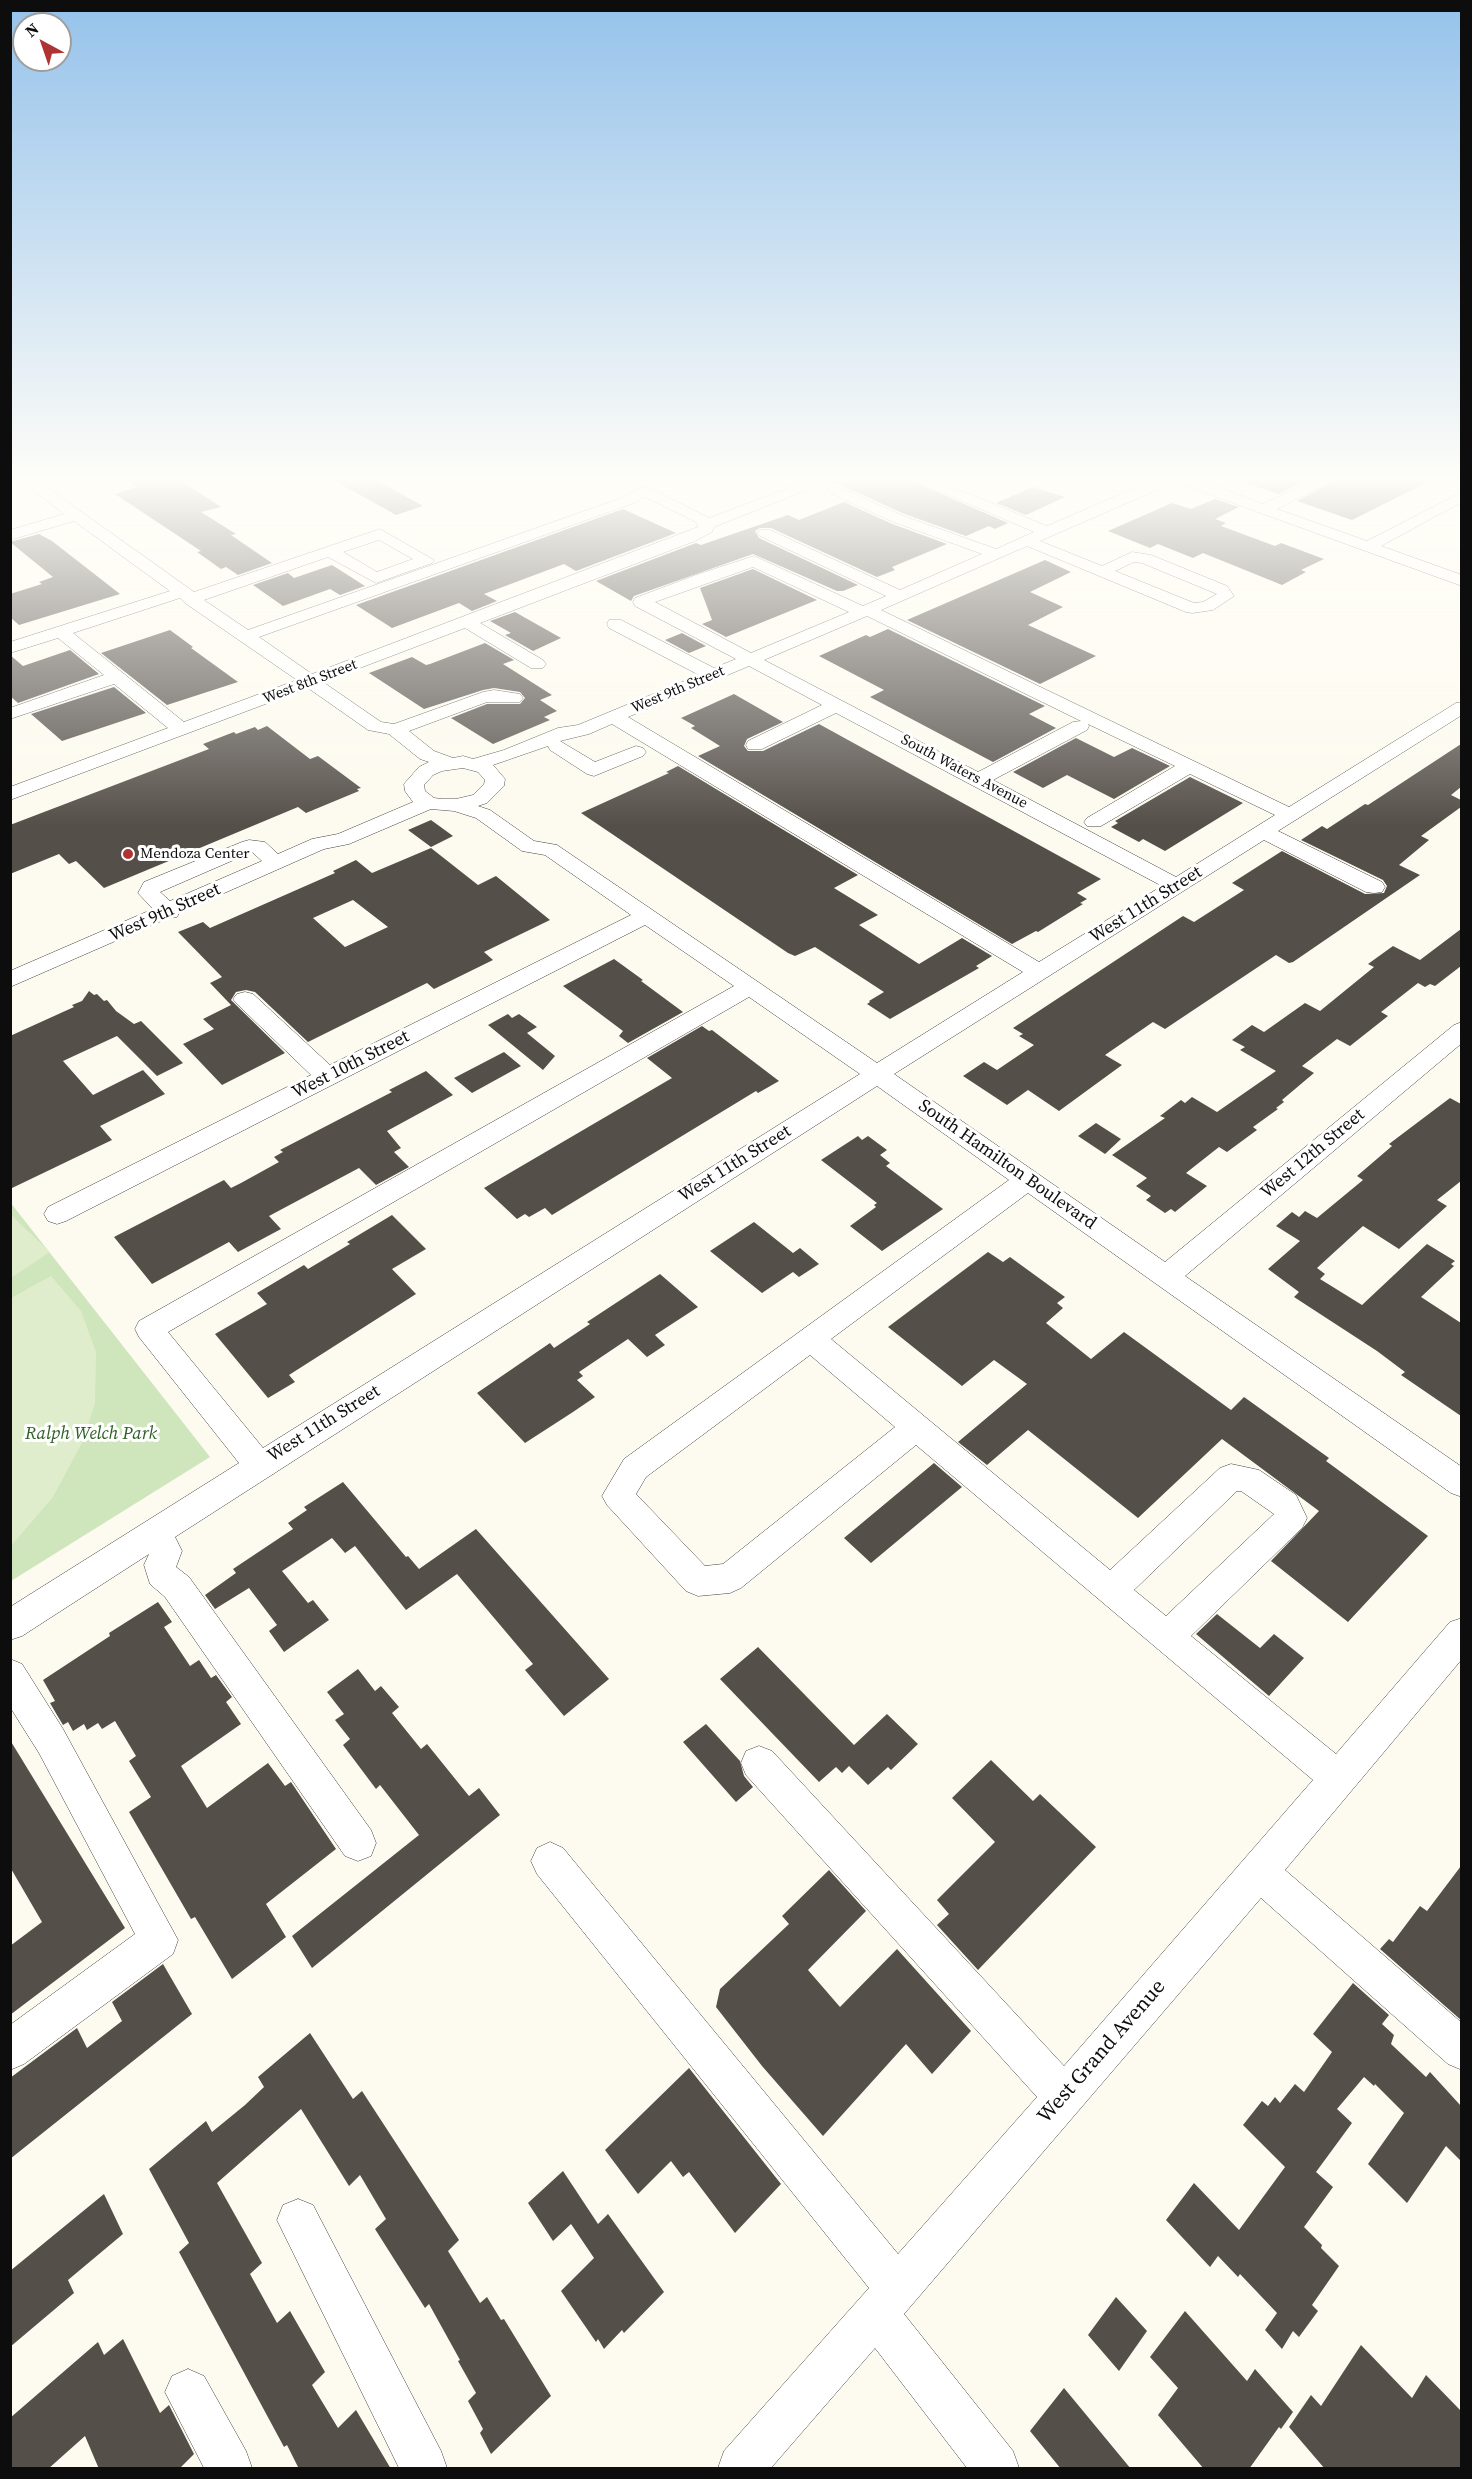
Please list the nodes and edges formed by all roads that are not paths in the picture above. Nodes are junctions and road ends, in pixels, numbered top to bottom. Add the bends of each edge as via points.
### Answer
1 (183, 594) edge
2 (193, 594) edge
3 (365, 594) edge
4 (542, 594) edge
5 (661, 594) edge
6 (827, 594) edge
7 (894, 594) edge
8 (904, 594) edge
9 (1157, 594) edge
10 (1224, 594) edge
11 (186, 596) junction
12 (899, 596) junction
13 (866, 611) junction
14 (467, 622) junction
15 (615, 624) dead end
16 (62, 632) junction
17 (246, 636) junction
18 (10, 648) edge
19 (751, 659) junction
20 (537, 664) dead end
21 (713, 675) junction
22 (116, 676) junction
23 (312, 681) junction
24 (514, 698) dead end
25 (837, 705) junction
26 (1461, 707) edge
27 (10, 714) edge
28 (614, 717) junction
29 (375, 726) junction
30 (1080, 726) dead end
31 (182, 730) junction
32 (395, 730) junction
33 (582, 730) junction
34 (755, 745) dead end
35 (557, 746) junction
36 (636, 752) dead end
37 (450, 763) junction
38 (475, 764) junction
39 (1189, 766) junction
40 (978, 780) junction
41 (492, 786) junction
42 (421, 790) junction
43 (10, 794) edge
44 (456, 805) junction
45 (1290, 815) junction
46 (1094, 822) dead end
47 (1263, 832) junction
48 (550, 849) junction
49 (276, 863) junction
50 (1178, 885) junction
51 (1374, 887) dead end
52 (169, 912) junction
53 (645, 916) junction
54 (1040, 972) junction
55 (10, 980) edge
56 (750, 987) junction
57 (245, 999) dead end
58 (1461, 1030) edge
59 (877, 1074) junction
60 (328, 1077) junction
61 (1027, 1180) junction
62 (57, 1214) dead end
63 (1165, 1277) junction
64 (812, 1340) junction
65 (916, 1428) junction
66 (259, 1466) junction
67 (1461, 1484) edge
68 (153, 1533) junction
69 (1111, 1592) junction
70 (10, 1625) edge
71 (1461, 1633) edge
72 (1167, 1637) junction
73 (10, 1675) edge
74 (759, 1763) dead end
75 (1338, 1779) junction
76 (358, 1843) dead end
77 (550, 1861) dead end
78 (1259, 1872) junction
79 (10, 2050) edge
80 (1461, 2050) edge
81 (1064, 2096) junction
82 (298, 2220) dead end
83 (886, 2301) junction
84 (189, 2392) dead end
85 (229, 2469) edge
86 (424, 2469) edge
87 (741, 2469) edge
88 (996, 2469) edge

1 - 11 street
2 - 11 street
3 - 17 street
4 - 14 street, West 8th Street
5 - 19 street, South Waters Avenue via 640,602
6 - 13 street, South Waters Avenue
7 - 12 street
8 - 12 street, West 9th Street
9 - 10 street via 1192,608 1207,606
11 - 16 street
11 - 17 street
12 - 13 street, West 9th Street
13 - 19 street, West 9th Street
13 - 39 street
14 - 20 street
14 - 23 street, West 8th Street
15 - 21 street
16 - 18 street
16 - 22 street
17 - 23 street
19 - 21 street, West 9th Street
19 - 25 street, South Waters Avenue
21 - 28 street, West 9th Street
22 - 27 street
22 - 31 street
23 - 29 street
23 - 31 street, West 8th Street
24 - 32 street via 487,696
25 - 34 street
25 - 40 street, South Waters Avenue
26 - 45 street, West 11th Street
28 - 33 street, West 9th Street
28 - 54 street
29 - 32 street
29 - 42 street via 376,737 413,764
30 - 40 street
31 - 43 street, West 8th Street
32 - 37 street via 427,755
33 - 35 street, West 9th Street via 577,738
33 - 38 street, West 9th Street via 565,732
35 - 36 street via 594,770
35 - 41 street, West 9th Street via 510,769
37 - 38 street, West 9th Street
37 - 42 street, West 9th Street via 437,766
38 - 41 street, South Hamilton Boulevard via 485,768
39 - 45 street
39 - 46 street
40 - 50 street, South Waters Avenue
41 - 44 street, West 9th Street via 480,799
41 - 48 street, South Hamilton Boulevard via 498,802 549,840
42 - 44 street
42 - 49 street, West 9th Street via 342,840 319,843
44 - 48 street, South Hamilton Boulevard via 483,814 529,847
45 - 47 street, West 11th Street
47 - 50 street, West 11th Street
47 - 51 street
48 - 53 street, South Hamilton Boulevard
49 - 52 street, West 9th Street
49 - 52 street via 258,846 249,846 152,887 149,893
50 - 54 street, West 11th Street
52 - 55 street, West 9th Street
53 - 56 street, South Hamilton Boulevard
53 - 60 street, West 10th Street
54 - 59 street, West 11th Street
56 - 59 street, South Hamilton Boulevard
56 - 66 street via 149,1329
57 - 60 street
58 - 63 street, West 12th Street
59 - 61 street, South Hamilton Boulevard
59 - 66 street, West 11th Street
60 - 62 street, West 10th Street
61 - 63 street, South Hamilton Boulevard
61 - 64 street
63 - 67 street, South Hamilton Boulevard
64 - 65 street
64 - 65 street via 635,1468 618,1496 698,1581 730,1578
65 - 69 street
66 - 68 street, West 11th Street
68 - 70 street, West 11th Street
68 - 76 street via 166,1551 161,1574 177,1587
69 - 72 street
69 - 72 street via 1231,1477 1248,1479 1285,1505 1291,1518
71 - 75 street, West Grand Avenue
72 - 75 street
73 - 79 street via 51,1740 159,1941
74 - 81 street
75 - 78 street, West Grand Avenue
77 - 83 street
78 - 80 street
78 - 81 street, West Grand Avenue
81 - 83 street, West Grand Avenue
82 - 86 street
83 - 87 street, West Grand Avenue
83 - 88 street
84 - 85 street

